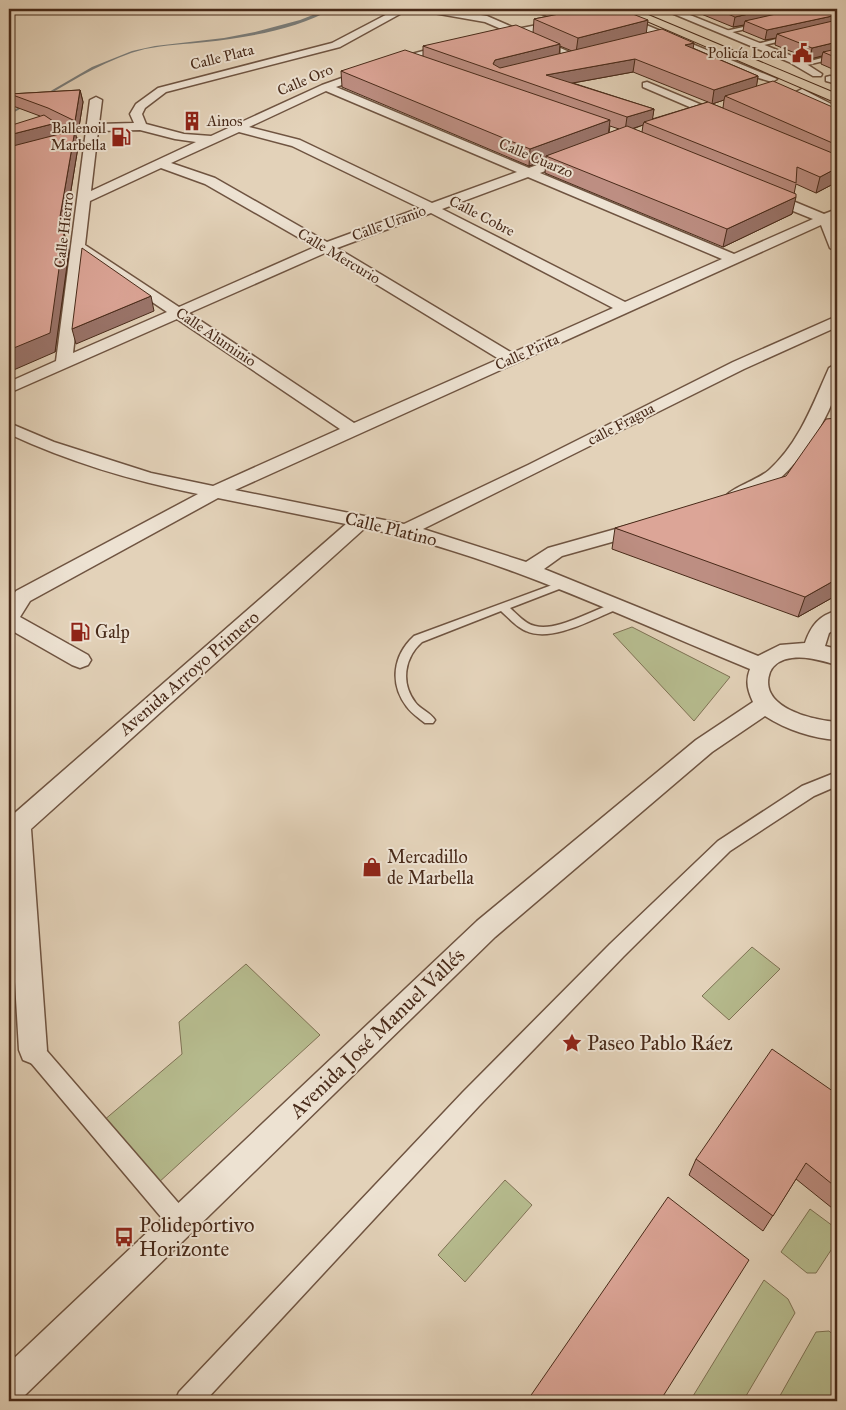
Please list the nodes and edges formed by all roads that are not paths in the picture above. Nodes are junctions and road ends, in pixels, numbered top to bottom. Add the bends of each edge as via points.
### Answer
1 (404, 9) edge
2 (428, 9) edge
3 (535, 9) edge
4 (625, 9) edge
5 (637, 9) edge
6 (667, 9) edge
7 (607, 10) edge
8 (573, 20) junction
9 (763, 24) edge
10 (516, 32) junction
11 (724, 32) junction
12 (664, 36) junction
13 (792, 37) edge
14 (487, 39) edge
15 (646, 40) edge
16 (468, 43) edge
17 (756, 45) junction
18 (837, 56) edge
19 (405, 59) junction
20 (554, 62) edge
21 (802, 64) junction
22 (423, 65) edge
23 (817, 74) junction
24 (777, 81) junction
25 (647, 86) dead end
26 (326, 87) junction
27 (832, 89) edge
28 (802, 92) junction
29 (96, 100) dead end
30 (724, 105) edge
31 (707, 110) junction
32 (837, 111) edge
33 (689, 116) edge
34 (733, 122) edge
35 (141, 126) junction
36 (238, 128) junction
37 (92, 133) junction
38 (9, 137) edge
39 (214, 139) junction
40 (75, 141) junction
41 (56, 146) edge
42 (590, 150) edge
43 (161, 164) junction
44 (528, 173) junction
45 (752, 189) edge
46 (84, 199) junction
47 (431, 208) junction
48 (831, 216) edge
49 (78, 246) junction
50 (326, 247) junction
51 (837, 248) edge
52 (734, 260) junction
53 (625, 308) junction
54 (180, 313) junction
55 (837, 321) edge
56 (511, 359) junction
57 (64, 364) junction
58 (837, 368) edge
59 (9, 388) edge
60 (9, 428) edge
61 (353, 430) junction
62 (217, 491) junction
63 (720, 502) edge
64 (361, 521) junction
65 (664, 521) edge
66 (406, 530) junction
67 (528, 570) junction
68 (563, 584) junction
69 (616, 606) junction
70 (503, 607) junction
71 (837, 618) edge
72 (9, 619) edge
73 (813, 650) junction
74 (837, 657) edge
75 (80, 660) dead end
76 (762, 666) junction
77 (767, 704) junction
78 (429, 720) dead end
79 (837, 731) edge
80 (837, 779) edge
81 (12, 822) edge
82 (33, 1050) joint
83 (180, 1222) junction
84 (9, 1387) edge
85 (188, 1401) edge

1 - 35 street, Calle Plata via 336,45 162,90 140,106 136,114
2 - 10 street via 486,19
3 - 8 street
4 - 24 main road
5 - 24 main road
6 - 11 street
7 - 8 street
7 - 12 street
8 - 10 street
9 - 11 lane
10 - 14 street
10 - 20 street via 577,56
11 - 17 street
12 - 15 street
12 - 24 street
13 - 17 lane
16 - 19 street, Calle Oro
17 - 21 street
18 - 21 lane
19 - 22 street
19 - 26 street, Calle Oro
21 - 23 street
23 - 24 main road
23 - 27 main road
24 - 27 main road
24 - 28 main road
25 - 31 street
26 - 36 street, Calle Oro
26 - 44 street, Calle Cuarzo
27 - 28 main road
28 - 32 street
29 - 37 street, Calle Hierro
30 - 31 street
31 - 33 street
31 - 34 street
35 - 37 street
35 - 39 street via 189,140
36 - 39 street, Calle Oro
36 - 47 street, Calle Cobre via 296,143
37 - 40 street
37 - 46 street, Calle Hierro
38 - 40 street via 50,126
39 - 43 street, Calle Oro
40 - 41 street
42 - 44 street, Calle Uranio
43 - 46 street, Calle Oro
43 - 50 street, Calle Mercurio via 210,181
44 - 47 street, Calle Uranio
44 - 52 street, Calle Cuarzo
45 - 48 street
46 - 49 street, Calle Hierro
47 - 50 street, Calle Uranio
47 - 53 street, Calle Cobre
48 - 51 street
48 - 52 street, Calle Pirita
49 - 54 street, Calle Aluminio
49 - 57 street, Calle Hierro
50 - 54 street, Calle Uranio
50 - 56 street, Calle Mercurio
52 - 53 street, Calle Pirita
53 - 56 street, Calle Pirita
54 - 57 street, Calle Uranio
54 - 61 street, Calle Aluminio
55 - 66 street, calle Fragua via 710,377 576,448
56 - 61 street, Calle Pirita
57 - 59 street, Calle Uranio
58 - 63 street via 820,422 781,469 761,484
60 - 62 street, Calle Platino via 48,446 147,478
61 - 62 street, Calle Pirita
62 - 64 street, Calle Platino
62 - 72 street, Calle Pirita via 23,596
64 - 66 street, Calle Platino
64 - 81 street, Avenida Arroyo Primero
65 - 67 street via 555,552
66 - 67 street, Calle Platino
67 - 68 street, Calle Platino
68 - 69 street, Calle Platino
68 - 70 lane
69 - 70 lane via 546,631 523,625
69 - 76 street, Calle Platino
70 - 78 lane via 407,646 402,660 401,687 410,703
71 - 73 street via 820,629
72 - 75 street
73 - 74 street
73 - 76 street via 782,652
76 - 77 street via 758,676 759,688
77 - 79 street via 805,728
77 - 83 street, Avenida José Manuel Vallés via 704,746 486,929
80 - 85 street via 808,791 724,846 471,1099
81 - 82 street, Avenida Arroyo Primero
82 - 83 street
83 - 84 street, Avenida José Manuel Vallés

